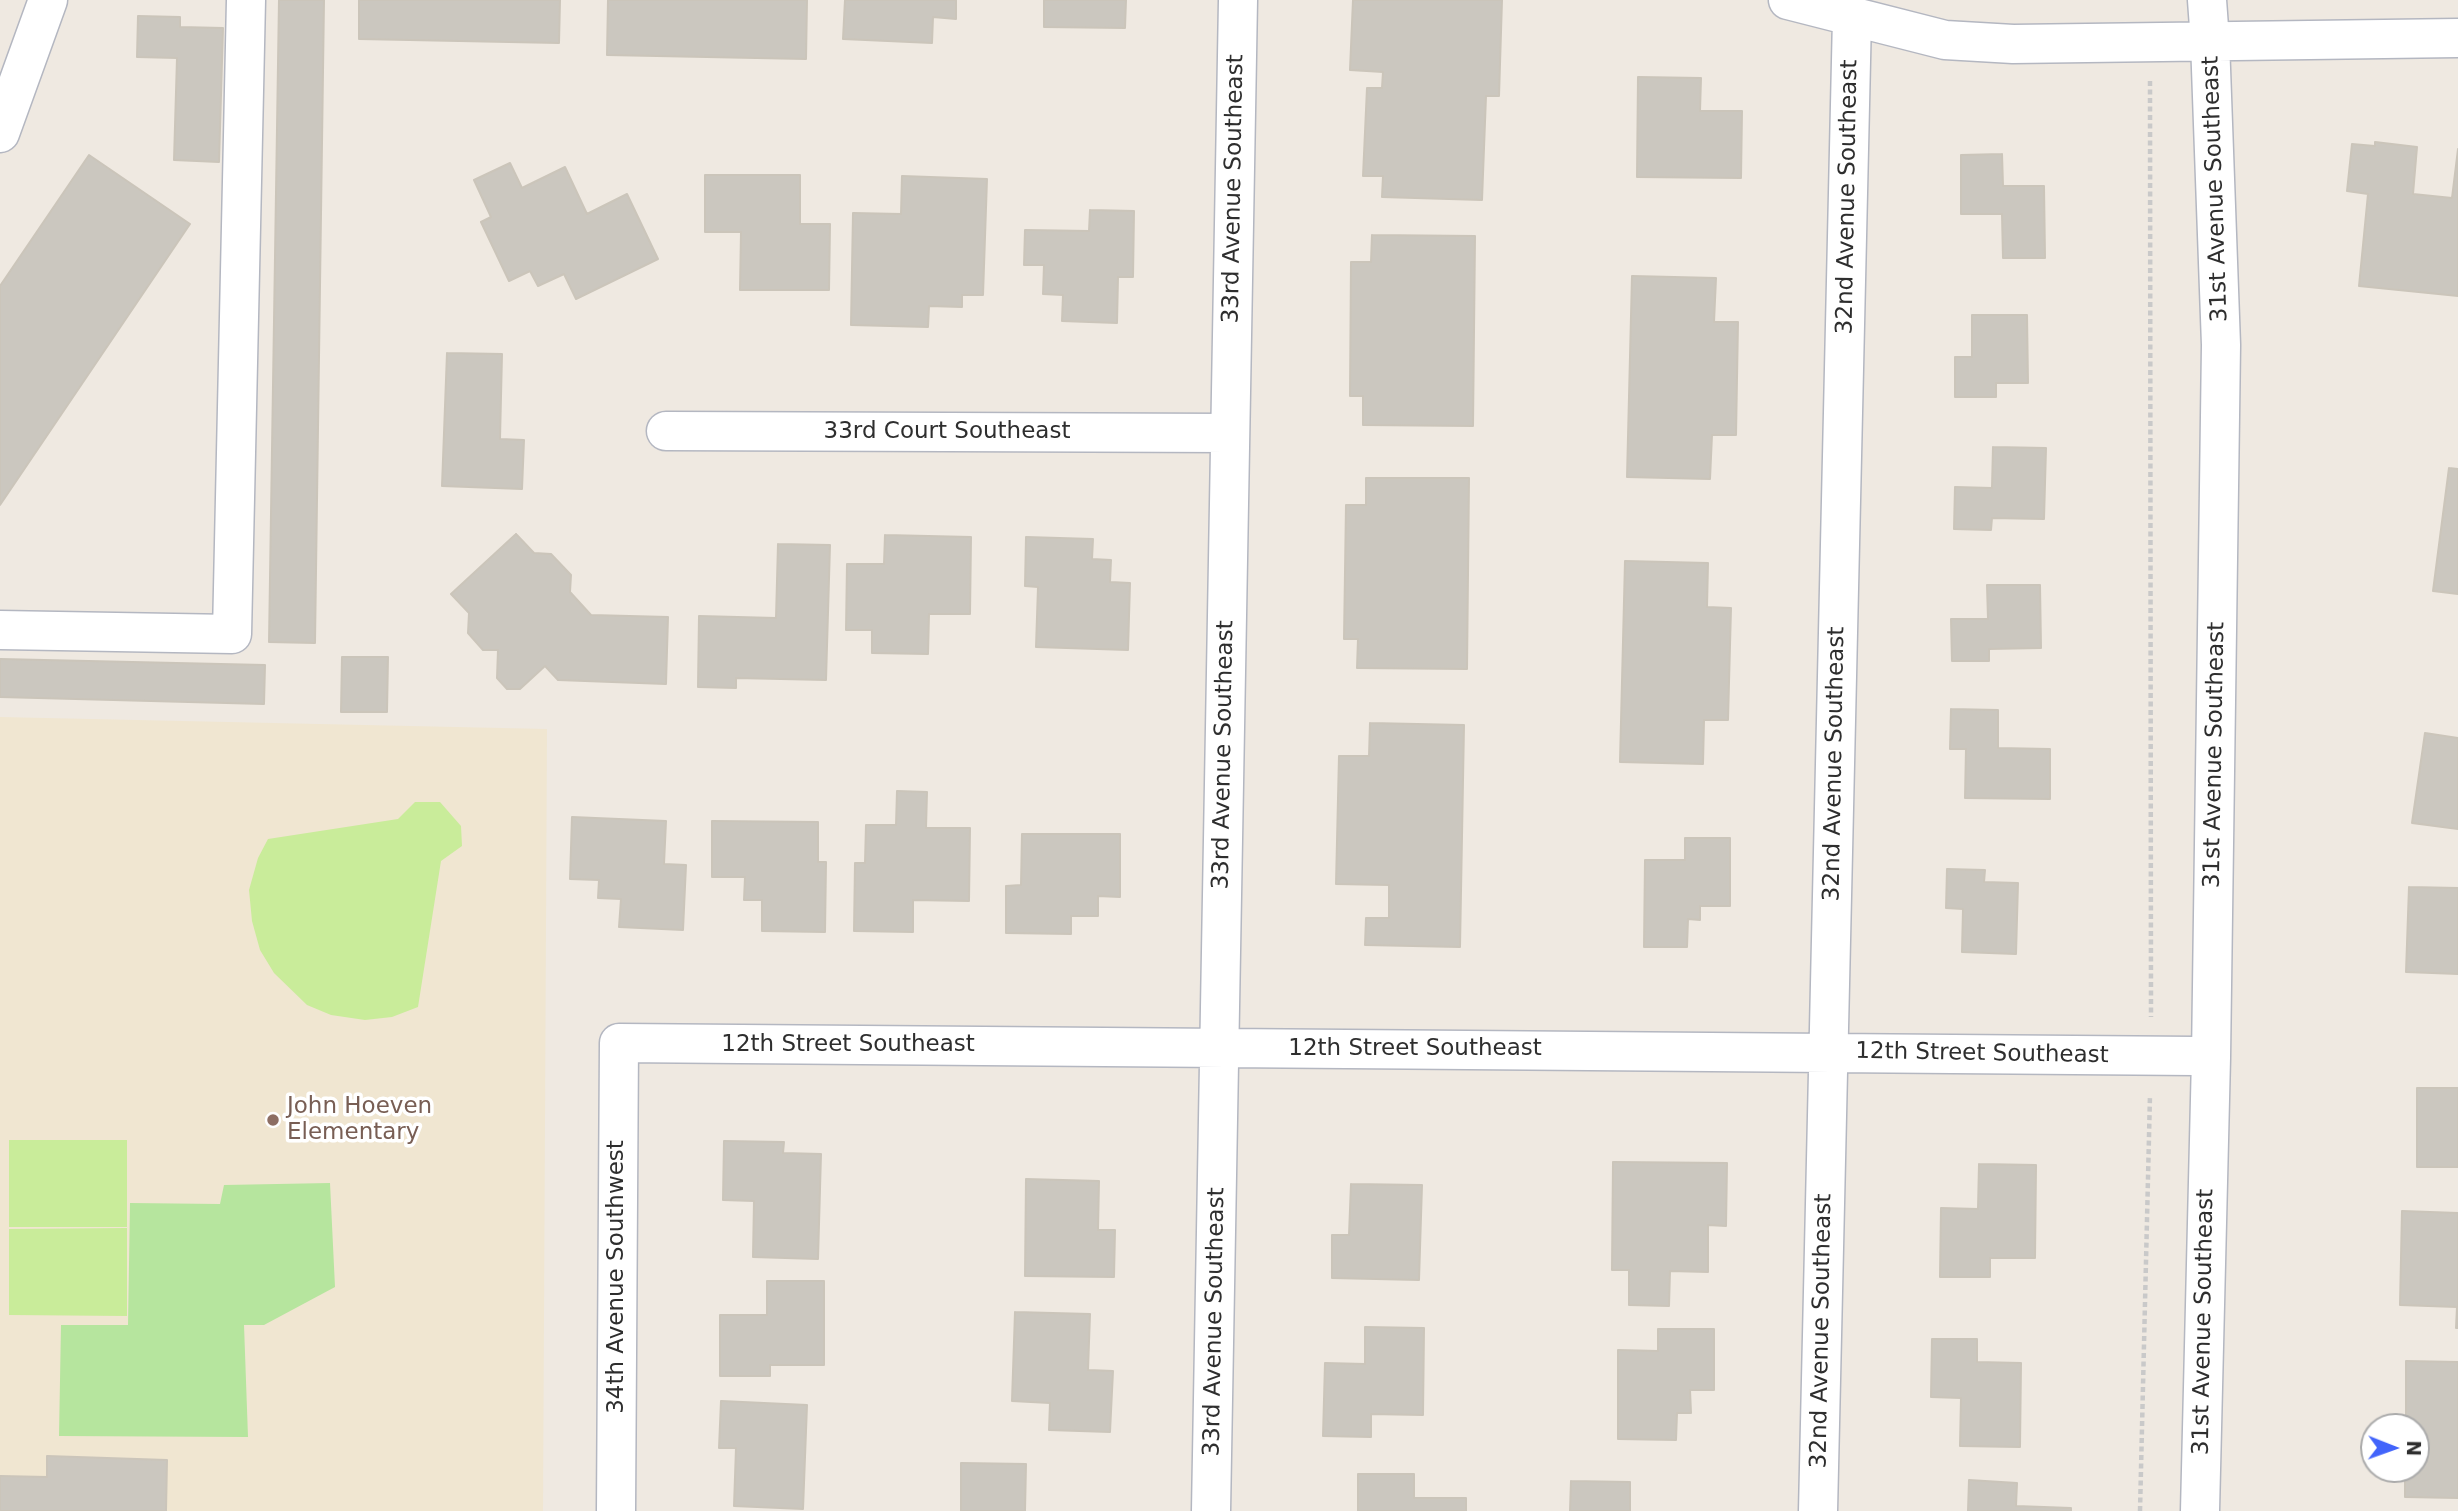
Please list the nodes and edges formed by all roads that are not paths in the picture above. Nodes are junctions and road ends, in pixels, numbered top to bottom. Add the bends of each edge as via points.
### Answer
1 (48, 0) edge
2 (246, 0) edge
3 (1238, 0) edge
4 (1788, 0) edge
5 (2207, 0) edge
6 (1852, 17) junction
7 (2458, 38) edge
8 (2210, 41) junction
9 (0, 133) edge
10 (666, 431) dead end
11 (1229, 433) junction
12 (0, 630) edge
13 (619, 1043) joint
14 (1220, 1048) junction
15 (1829, 1053) junction
16 (2211, 1058) junction
17 (616, 1511) edge
18 (1211, 1511) edge
19 (1818, 1511) edge
20 (2200, 1511) edge

1 - 9 street
2 - 12 street via 232,634
3 - 11 street, 33rd Avenue Southeast
4 - 6 street
5 - 8 street, 31st Avenue Southeast
6 - 8 street via 1945,40 2012,44
6 - 15 street, 32nd Avenue Southeast
7 - 8 street
8 - 16 street, 31st Avenue Southeast via 2221,345
10 - 11 street, 33rd Court Southeast
11 - 14 street, 33rd Avenue Southeast
13 - 14 street, 12th Street Southeast
13 - 17 street, 34th Avenue Southwest
14 - 15 street, 12th Street Southeast
14 - 18 street, 33rd Avenue Southeast
15 - 16 street, 12th Street Southeast
15 - 19 street, 32nd Avenue Southeast
16 - 20 street, 31st Avenue Southeast

